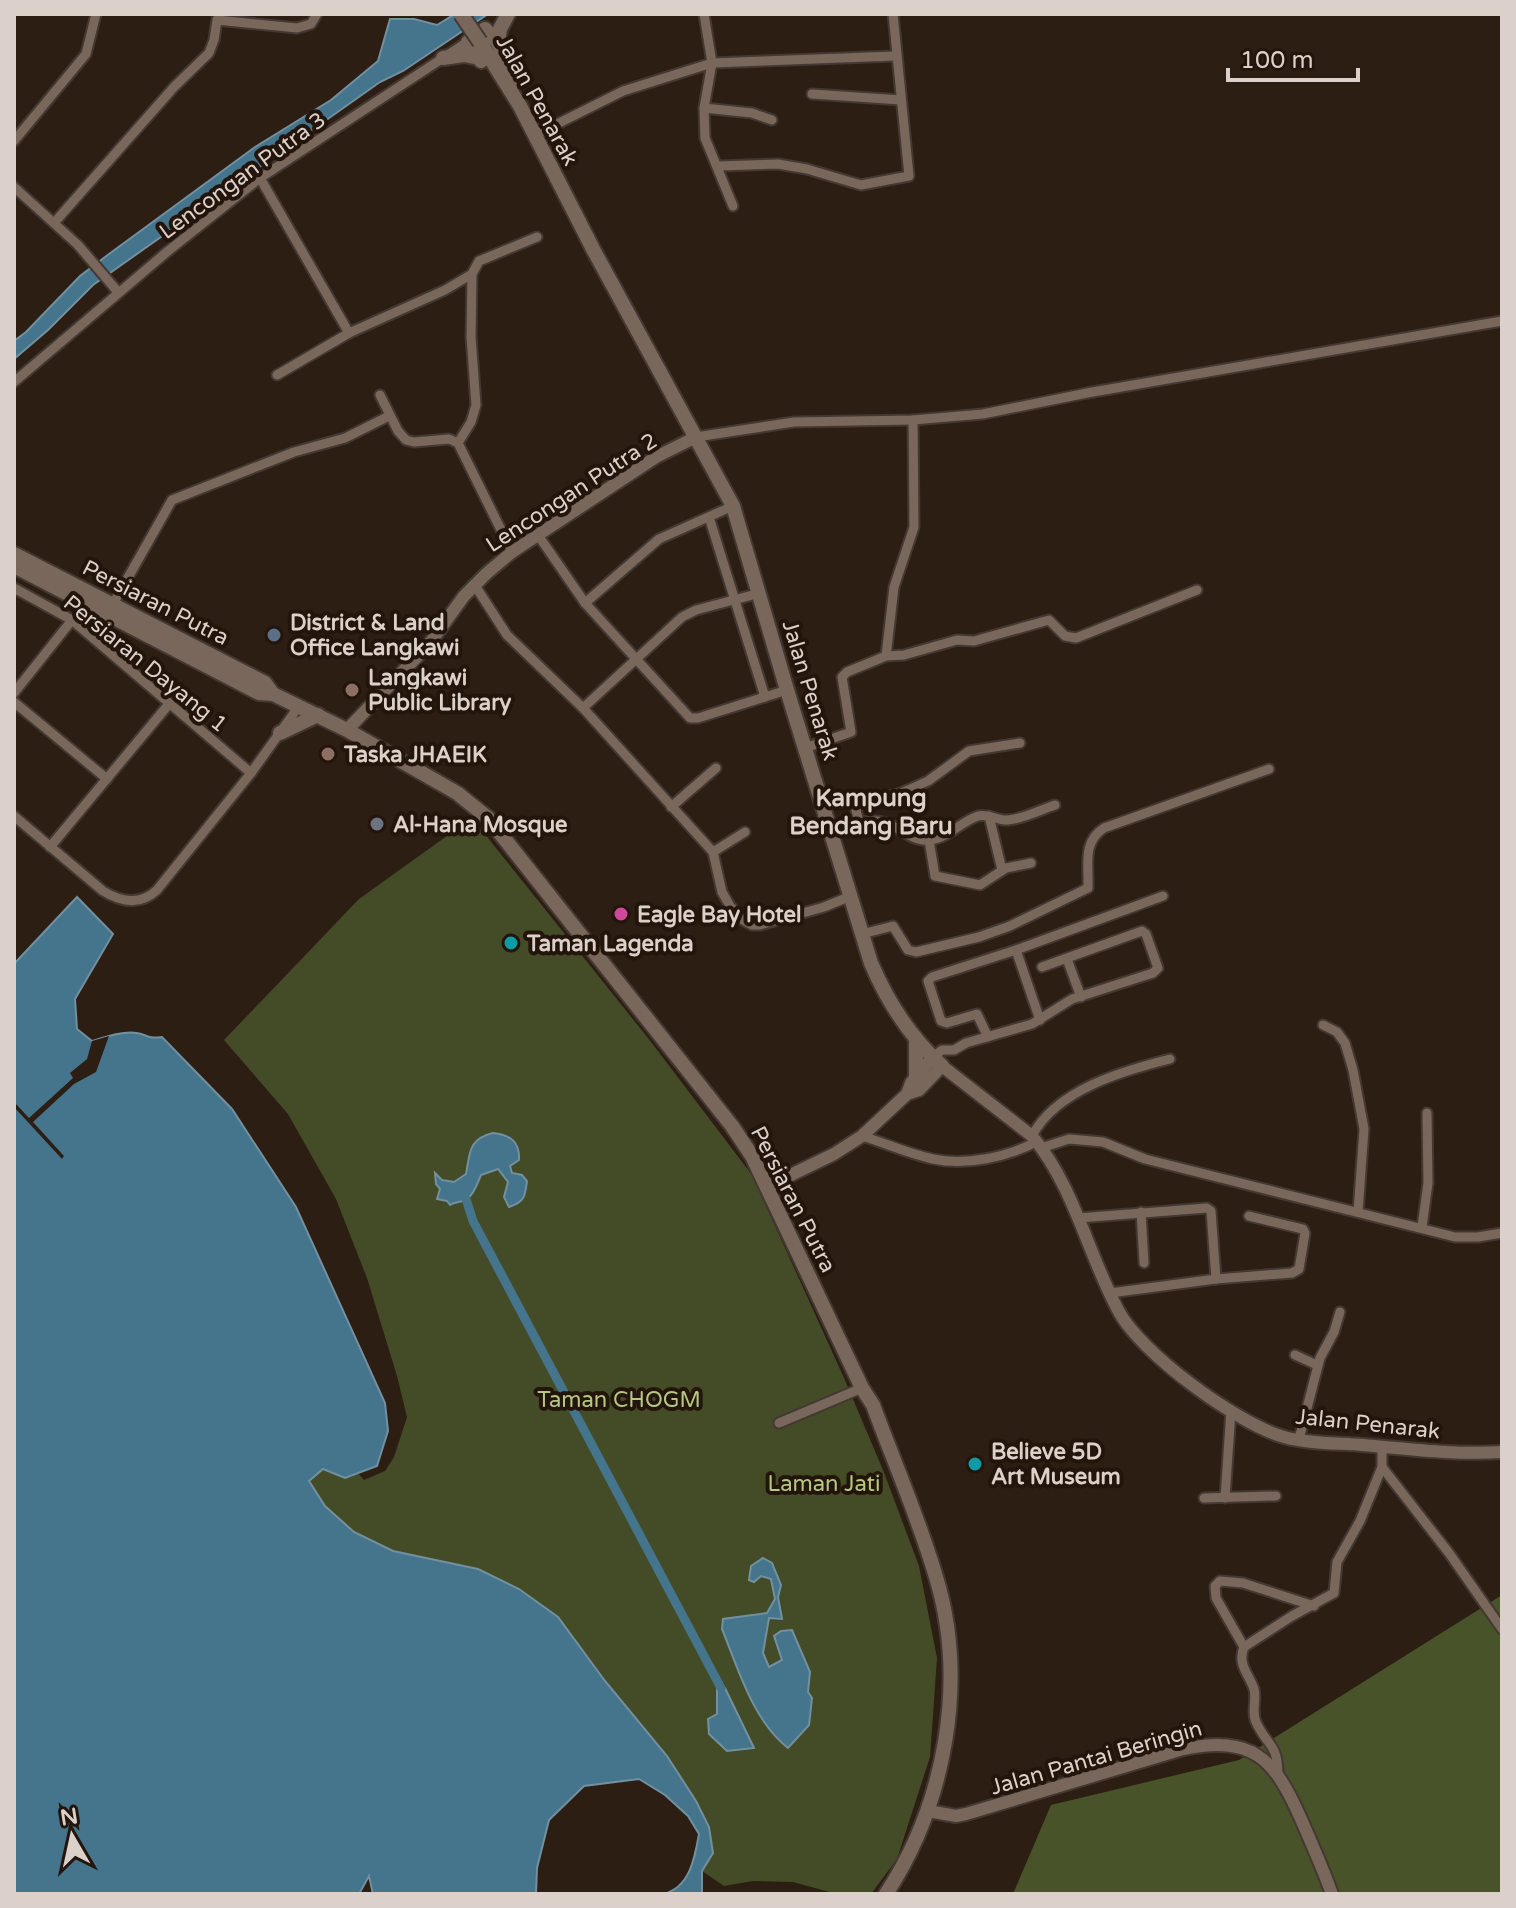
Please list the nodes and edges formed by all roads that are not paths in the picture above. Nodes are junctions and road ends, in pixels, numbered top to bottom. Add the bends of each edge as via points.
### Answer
1 (96, 14) edge
2 (317, 14) edge
3 (461, 14) edge
4 (506, 14) edge
5 (704, 14) edge
6 (893, 14) edge
7 (217, 17) edge
8 (478, 43) junction
9 (498, 43) junction
10 (895, 56) junction
11 (443, 58) joint
12 (712, 63) junction
13 (812, 94) dead end
14 (901, 100) junction
15 (520, 106) junction
16 (704, 108) junction
17 (772, 120) dead end
18 (14, 141) edge
19 (537, 141) junction
20 (718, 166) junction
21 (260, 178) junction
22 (14, 187) edge
23 (733, 206) dead end
24 (54, 223) junction
25 (537, 237) dead end
26 (472, 274) junction
27 (118, 292) junction
28 (1502, 321) edge
29 (349, 333) junction
30 (277, 375) dead end
31 (14, 382) edge
32 (380, 395) dead end
33 (389, 416) junction
34 (913, 420) junction
35 (696, 437) junction
36 (458, 443) junction
37 (733, 506) junction
38 (709, 517) junction
39 (538, 535) junction
40 (512, 552) junction
41 (14, 554) edge
42 (14, 566) edge
43 (474, 584) junction
44 (14, 588) edge
45 (1197, 590) dead end
46 (760, 593) junction
47 (736, 601) junction
48 (585, 603) junction
49 (113, 604) junction
50 (72, 620) junction
51 (886, 656) junction
52 (636, 658) junction
53 (787, 690) junction
54 (14, 693) edge
55 (276, 696) junction
56 (765, 697) junction
57 (14, 702) edge
58 (169, 704) junction
59 (299, 706) junction
60 (583, 708) junction
61 (318, 715) junction
62 (347, 730) junction
63 (280, 733) junction
64 (1020, 743) dead end
65 (805, 748) junction
66 (716, 768) dead end
67 (1269, 769) dead end
68 (251, 773) junction
69 (107, 779) junction
70 (1055, 805) dead end
71 (671, 807) junction
72 (14, 816) edge
73 (989, 816) junction
74 (859, 822) junction
75 (745, 832) dead end
76 (831, 833) junction
77 (929, 840) junction
78 (50, 847) junction
79 (713, 852) junction
80 (1031, 863) dead end
81 (1002, 870) junction
82 (851, 896) junction
83 (1163, 896) dead end
84 (862, 934) junction
85 (1016, 950) junction
86 (1067, 959) junction
87 (1042, 967) dead end
88 (1081, 997) junction
89 (1040, 1020) junction
90 (1323, 1025) dead end
91 (988, 1037) junction
92 (916, 1041) junction
93 (1170, 1059) dead end
94 (938, 1062) junction
95 (921, 1080) junction
96 (960, 1080) junction
97 (1427, 1113) dead end
98 (862, 1136) junction
99 (1037, 1142) junction
100 (768, 1186) junction
101 (1141, 1212) junction
102 (1358, 1212) junction
103 (1249, 1216) dead end
104 (1078, 1218) junction
105 (1422, 1227) junction
106 (1502, 1233) edge
107 (1144, 1263) dead end
108 (1216, 1279) junction
109 (1110, 1293) junction
110 (1340, 1312) dead end
111 (1295, 1355) dead end
112 (1317, 1365) junction
113 (862, 1388) junction
114 (1231, 1410) junction
115 (779, 1423) dead end
116 (1299, 1439) junction
117 (1382, 1447) junction
118 (1502, 1452) edge
119 (1382, 1467) junction
120 (1276, 1496) dead end
121 (1204, 1498) dead end
122 (1225, 1498) junction
123 (1314, 1606) junction
124 (1502, 1629) edge
125 (1244, 1647) junction
126 (1278, 1774) junction
127 (928, 1811) junction
128 (886, 1894) edge
129 (1332, 1894) edge

1 - 18 street via 86,54
2 - 7 street via 311,24 297,28
3 - 8 main road, Jalan Penarak, bridge
4 - 8 street
4 - 9 main road
5 - 12 street
6 - 10 street
7 - 24 street via 209,53
8 - 9 main road
8 - 11 main road via 464,55
8 - 15 main road, Jalan Penarak
8 - 19 main road via 524,130
9 - 15 main road
10 - 12 street
10 - 14 street
11 - 21 street, Lencongan Putra 3
12 - 16 street
12 - 19 street via 623,91
13 - 14 street
14 - 20 street via 909,171 905,178 861,185 778,164
15 - 19 main road, Jalan Penarak
16 - 17 street
16 - 20 street via 705,138
19 - 35 main road, Jalan Penarak
20 - 23 street
21 - 27 street, Lencongan Putra 3
21 - 29 street
22 - 24 street
24 - 27 street
25 - 26 street via 479,261
26 - 29 street
26 - 36 street via 476,405
27 - 31 street, Lencongan Putra 3
28 - 34 street via 983,414
29 - 30 street
32 - 33 street
33 - 36 street via 406,440
33 - 49 street via 345,438 294,452 172,500
34 - 35 street via 794,422
34 - 51 street via 914,527 894,587
35 - 37 main road, Jalan Penarak
35 - 39 street, Lencongan Putra 2 via 656,457
36 - 40 street
37 - 38 street
37 - 46 main road, Jalan Penarak
38 - 47 street
38 - 48 street via 659,539
39 - 40 street, Lencongan Putra 2
39 - 48 street
40 - 43 street, Lencongan Putra 2
41 - 49 main road, Persiaran Putra
42 - 55 main road, Persiaran Putra via 259,693
43 - 60 street via 507,635
43 - 62 street, Lencongan Putra 2 via 430,643
44 - 50 street, Persiaran Dayang 1
45 - 51 street via 1076,638 1065,636 1049,620 974,641
46 - 47 street
46 - 53 main road, Jalan Penarak
47 - 52 street via 682,617
47 - 56 street
48 - 52 street
49 - 55 main road, Persiaran Putra via 265,683
50 - 54 street
50 - 58 street, Persiaran Dayang 1
51 - 65 street via 842,677 851,732
52 - 56 street via 690,718
52 - 60 street
53 - 56 street
53 - 65 main road, Jalan Penarak
55 - 59 main road, Persiaran Putra
55 - 63 main road via 283,718
57 - 69 street
58 - 68 street, Persiaran Dayang 1
58 - 69 street
59 - 61 main road, Persiaran Putra
59 - 63 street
60 - 71 street
61 - 62 main road, Persiaran Putra
61 - 63 main road
62 - 100 main road, Persiaran Putra via 457,793 488,818 732,1126
63 - 68 street
64 - 74 street via 969,751 928,781 860,803
65 - 76 main road, Jalan Penarak
66 - 71 street
67 - 84 street via 1104,828 1089,842 1088,888 1010,926 916,952 908,950 893,926
68 - 78 street via 151,895 135,901 103,891
69 - 78 street
70 - 73 street via 1013,819
71 - 79 street
72 - 78 street
73 - 77 street via 976,816
73 - 81 street
74 - 76 street
74 - 77 street via 883,820
75 - 79 street
76 - 82 main road, Jalan Penarak
77 - 81 street via 935,876 980,885
79 - 82 street via 722,892 752,925
80 - 81 street
82 - 84 main road, Jalan Penarak
83 - 85 street
84 - 92 main road, Jalan Penarak via 882,988
85 - 89 street
85 - 91 street via 928,981 941,1021 977,1014
86 - 87 street
86 - 88 street
86 - 88 street via 1142,931 1155,958 1158,968 1153,973
88 - 89 street
89 - 91 street
90 - 102 street via 1345,1043 1356,1085 1364,1129
91 - 94 street via 966,1043
92 - 94 main road, Jalan Penarak
92 - 95 main road
93 - 99 street via 1070,1097 1045,1116
94 - 95 street
94 - 96 street, Jalan Penarak
95 - 96 street
95 - 98 street
96 - 99 street, Jalan Penarak
97 - 105 street via 1428,1183
98 - 99 street via 952,1161 1000,1156
98 - 100 street
99 - 102 street via 1088,1139 1145,1159
99 - 104 street, Jalan Penarak
100 - 113 main road, Persiaran Putra
101 - 104 street
101 - 107 street
101 - 108 street via 1210,1209
102 - 105 street
103 - 108 street via 1303,1229 1299,1269
104 - 109 street, Jalan Penarak
105 - 106 street via 1468,1238
108 - 109 street
109 - 114 street, Jalan Penarak via 1137,1336
110 - 112 street
111 - 112 street
112 - 116 street
113 - 115 street
113 - 127 main road, Persiaran Putra via 919,1529 944,1614 948,1705
114 - 116 street, Jalan Penarak via 1271,1432
114 - 122 street
116 - 117 street, Jalan Penarak
117 - 118 street, Jalan Penarak
117 - 119 street
119 - 123 street via 1337,1562 1334,1593
119 - 124 street
120 - 122 street
121 - 122 street
123 - 125 street
123 - 125 street via 1220,1581 1216,1598
125 - 126 street via 1242,1666 1254,1687 1255,1719 1277,1752
126 - 127 street, Jalan Pantai Beringin via 1259,1756 1217,1743 966,1814
126 - 129 street, Jalan Pantai Beringin
127 - 128 main road, Persiaran Putra

